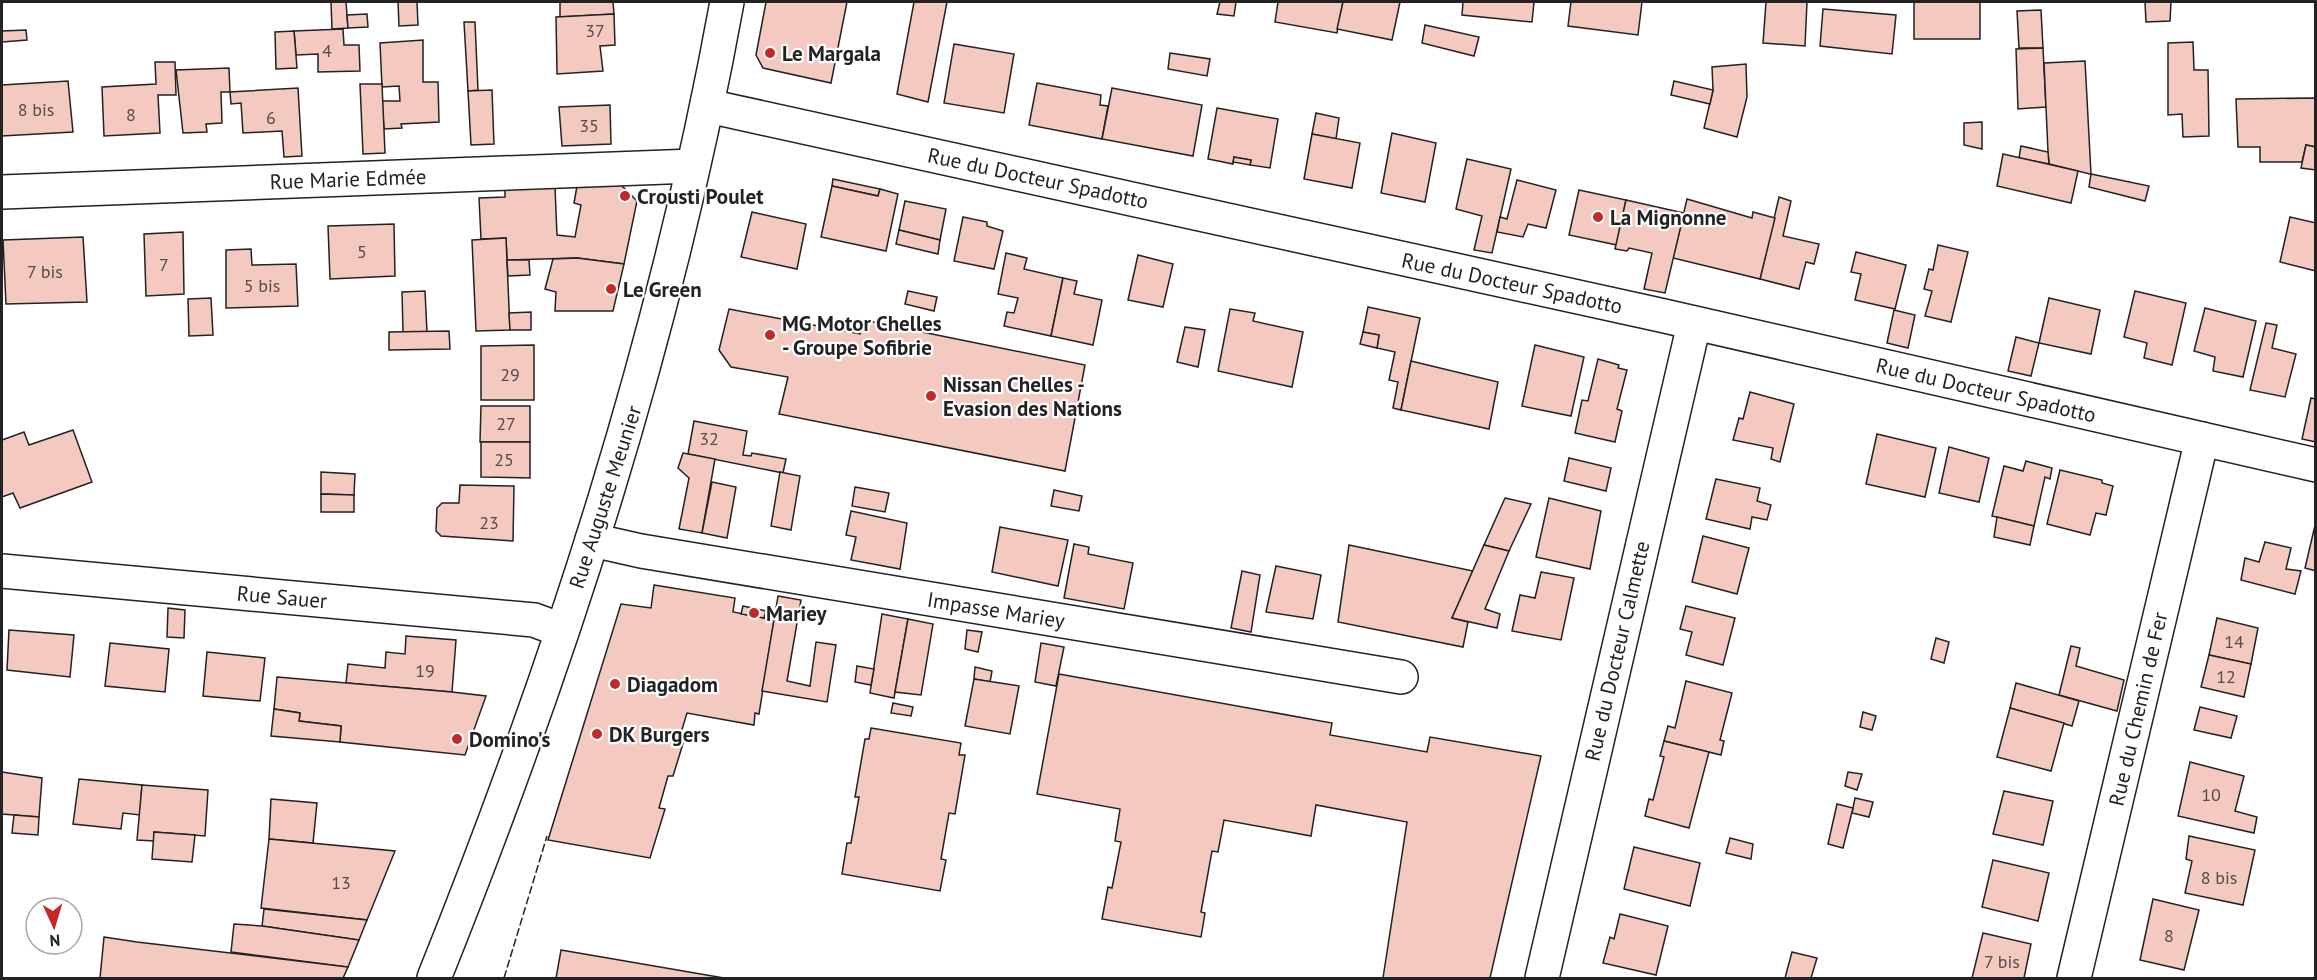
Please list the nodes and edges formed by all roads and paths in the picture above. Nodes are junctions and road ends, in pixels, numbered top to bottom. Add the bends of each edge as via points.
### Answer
1 (728, 2) edge
2 (708, 106) junction
3 (693, 166) junction
4 (2, 192) edge
5 (1694, 324) junction
6 (2202, 439) junction
7 (2316, 465) edge
8 (592, 540) junction
9 (2, 571) edge
10 (561, 630) junction
11 (1401, 677) dead end
12 (434, 978) edge
13 (1542, 978) edge
14 (2074, 978) edge

1 - 2 street, Rue Auguste Meunier
2 - 3 street, Rue Auguste Meunier
2 - 5 street, Rue du Docteur Spadotto
3 - 4 street, Rue Marie Edmée
3 - 8 street, Rue Auguste Meunier via 684,217 638,396
5 - 6 street, Rue du Docteur Spadotto
5 - 13 street, Rue du Docteur Calmette
6 - 7 street, Rue du Docteur Spadotto
6 - 14 street, Rue du Chemin de Fer
8 - 10 street, Rue Auguste Meunier
8 - 11 street, Impasse Mariey
9 - 10 street, Rue Sauer via 534,620
10 - 12 street, Rue Auguste Meunier via 475,878

